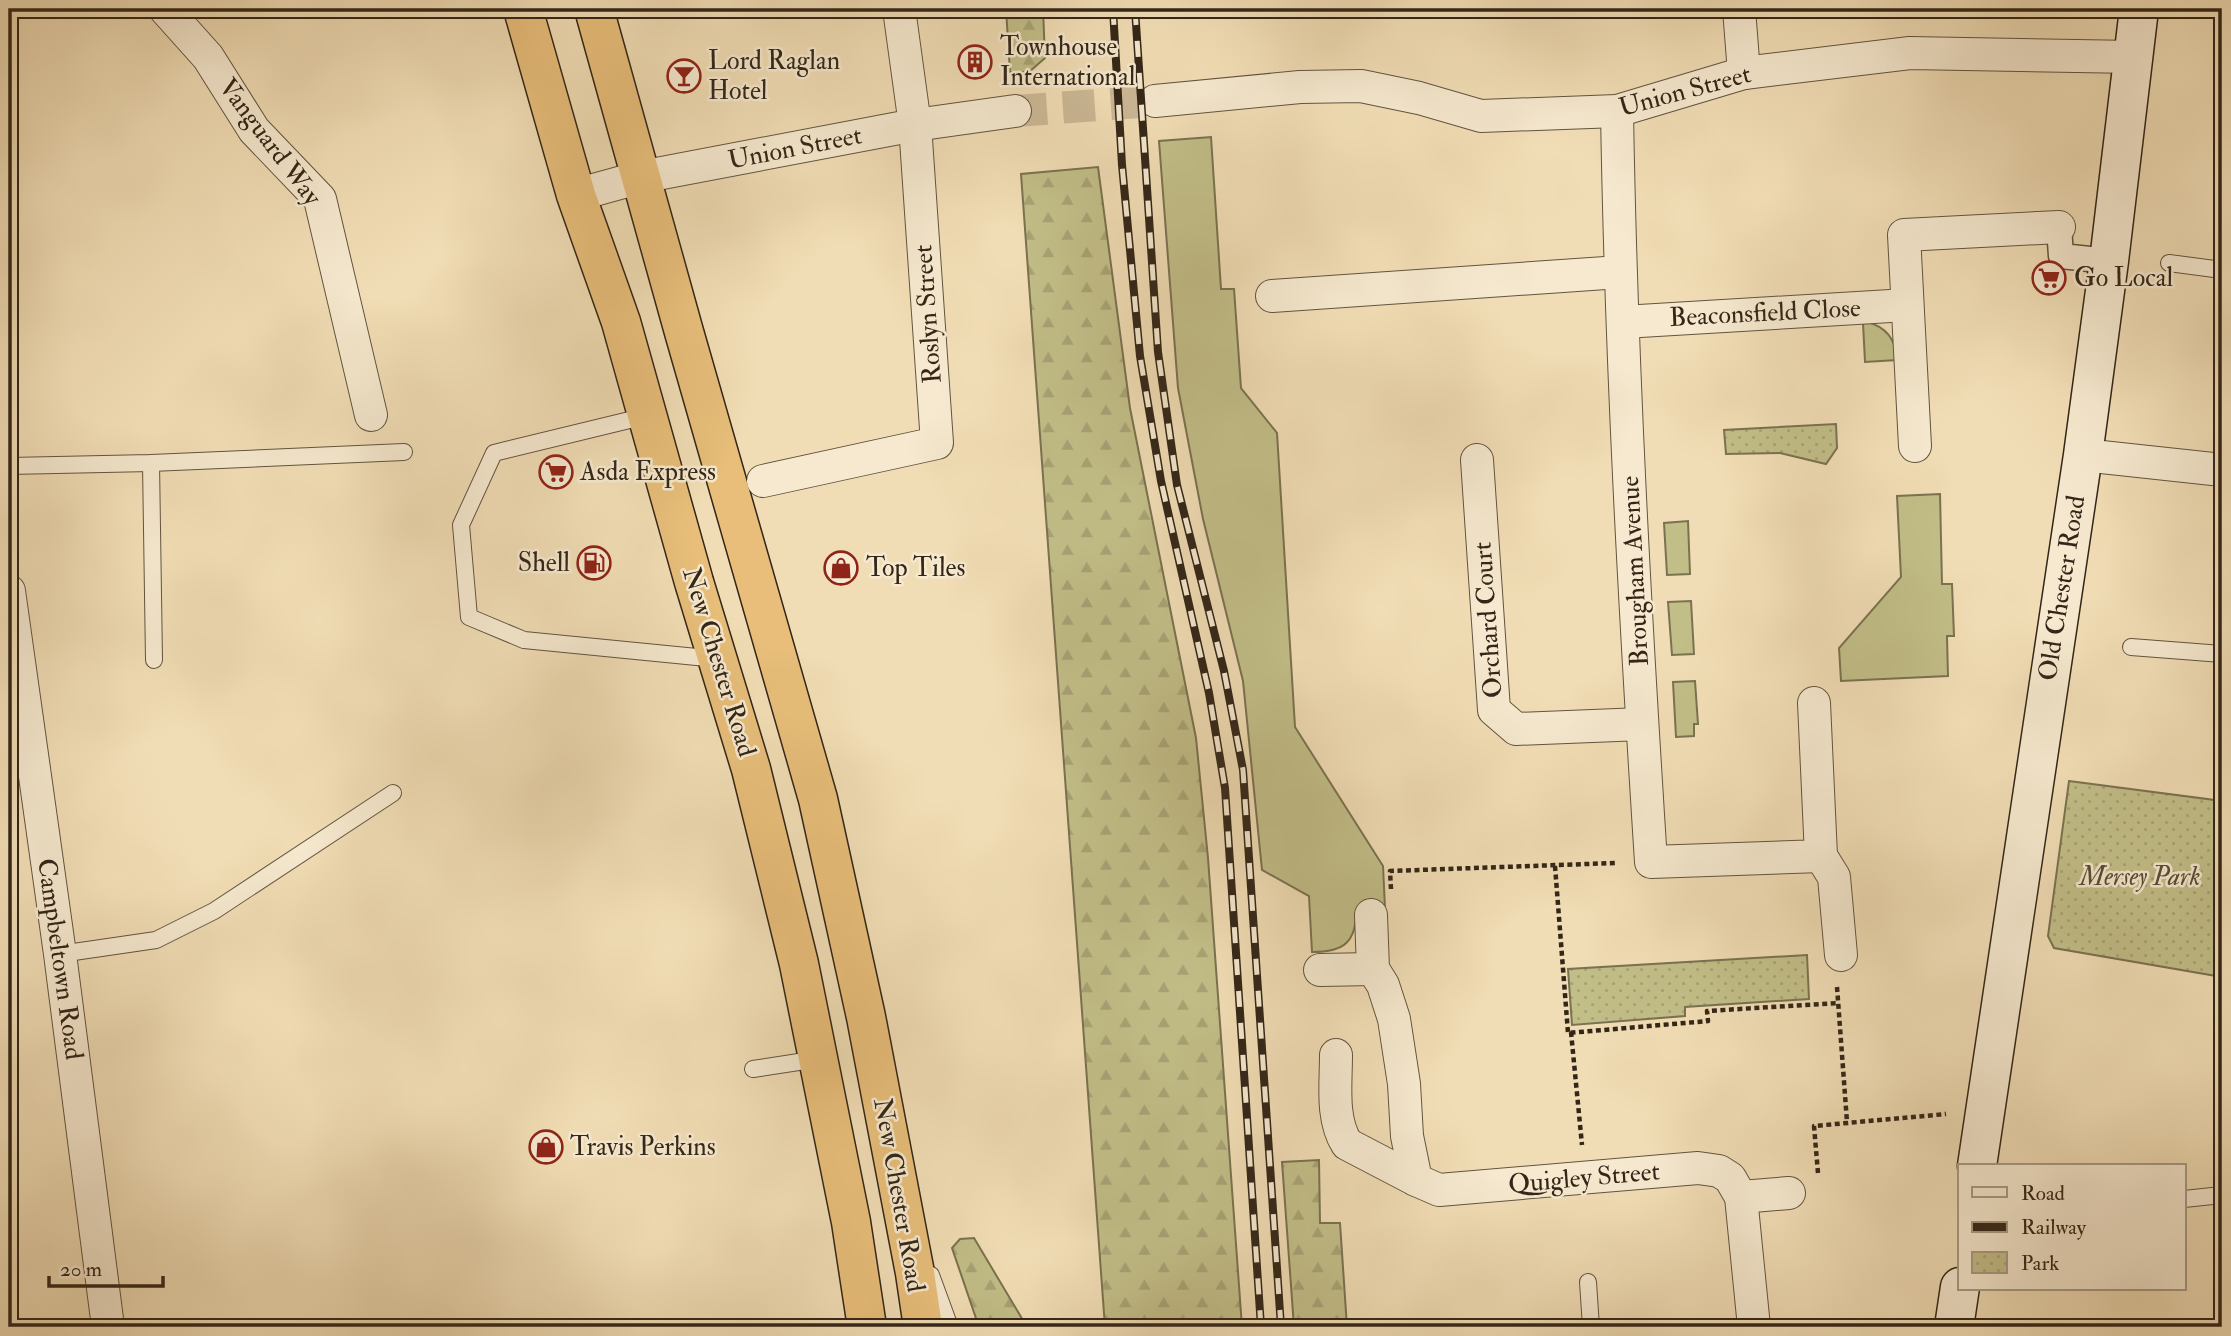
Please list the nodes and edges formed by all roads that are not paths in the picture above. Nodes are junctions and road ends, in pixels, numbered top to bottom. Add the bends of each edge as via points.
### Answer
1 (165, 9) edge
2 (523, 9) edge
3 (594, 9) edge
4 (900, 9) edge
5 (1739, 9) edge
6 (2139, 9) edge
7 (2134, 57) junction
8 (1744, 73) junction
9 (1155, 101) tunnel mouth
10 (1015, 111) tunnel mouth
11 (1617, 111) junction
12 (915, 125) junction
13 (641, 177) junction
14 (576, 195) junction
15 (2059, 227) joint
16 (2109, 261) junction
17 (2169, 263) dead end
18 (2222, 270) edge
19 (1620, 272) junction
20 (1272, 296) dead end
21 (1907, 305) junction
22 (1623, 321) junction
23 (371, 415) dead end
24 (646, 416) junction
25 (1915, 446) dead end
26 (404, 452) dead end
27 (2083, 455) junction
28 (1477, 460) dead end
29 (150, 463) junction
30 (9, 466) edge
31 (2222, 470) edge
32 (763, 481) dead end
33 (9, 591) edge
34 (2131, 647) dead end
35 (2222, 654) edge
36 (717, 659) junction
37 (154, 660) dead end
38 (1814, 703) dead end
39 (1642, 724) junction
40 (393, 793) dead end
41 (1821, 856) junction
42 (1371, 915) road end
43 (60, 954) junction
44 (1840, 955) road end
45 (1373, 969) junction
46 (1321, 970) dead end
47 (1336, 1055) dead end
48 (818, 1059) junction
49 (753, 1069) dead end
50 (1978, 1164) edge
51 (1416, 1180) junction
52 (899, 1191) junction
53 (1789, 1193) road end
54 (2222, 1195) edge
55 (1741, 1197) junction
56 (2186, 1199) edge
57 (1588, 1282) dead end
58 (1960, 1290) edge
59 (108, 1327) edge
60 (867, 1327) edge
61 (923, 1327) edge
62 (950, 1327) edge
63 (1591, 1327) edge
64 (1754, 1327) edge
65 (1954, 1327) edge

1 - 23 street, Vanguard Way via 208,57 254,130 320,199
2 - 14 highway, New Chester Road
3 - 13 highway, New Chester Road
4 - 12 street, Roslyn Street
5 - 8 street
6 - 7 main road, Old Chester Road
7 - 8 street, Union Street via 1910,54
7 - 16 main road, Old Chester Road
8 - 11 street, Union Street
9 - 11 street, Union Street via 1361,86 1481,116
10 - 12 street, Union Street
11 - 19 street, Brougham Avenue
12 - 13 street, Union Street
12 - 32 street, Roslyn Street via 937,443
13 - 14 street, Union Street
13 - 52 highway, New Chester Road via 818,799
14 - 24 highway, New Chester Road via 621,322
15 - 16 street via 2061,256
15 - 21 street via 1904,235
16 - 27 main road, Old Chester Road
17 - 18 lane
19 - 20 street
19 - 22 street, Brougham Avenue
21 - 22 street, Beaconsfield Close
21 - 25 street
22 - 39 street, Brougham Avenue
24 - 36 highway, New Chester Road
24 - 36 lane via 494,453 461,524 469,617 524,640
26 - 29 lane
27 - 31 street
27 - 50 main road, Old Chester Road
28 - 39 street, Orchard Court via 1494,710 1516,729
29 - 30 lane
29 - 37 lane
33 - 43 street, Campbeltown Road
34 - 35 lane
36 - 48 highway, New Chester Road via 751,769
38 - 41 street
39 - 41 street, Brougham Avenue via 1651,862
40 - 43 lane via 214,911 156,940
41 - 44 street via 1834,877
42 - 45 street
43 - 59 street, Campbeltown Road
45 - 46 street
45 - 51 street via 1394,1019
47 - 51 street, Quigley Street via 1337,1119 1347,1144
48 - 49 lane
48 - 60 highway, New Chester Road
51 - 55 street, Quigley Street via 1439,1190 1709,1168 1730,1178
52 - 61 highway, New Chester Road
52 - 62 lane
53 - 55 street
54 - 56 lane
55 - 64 street
57 - 63 lane
58 - 65 main road

